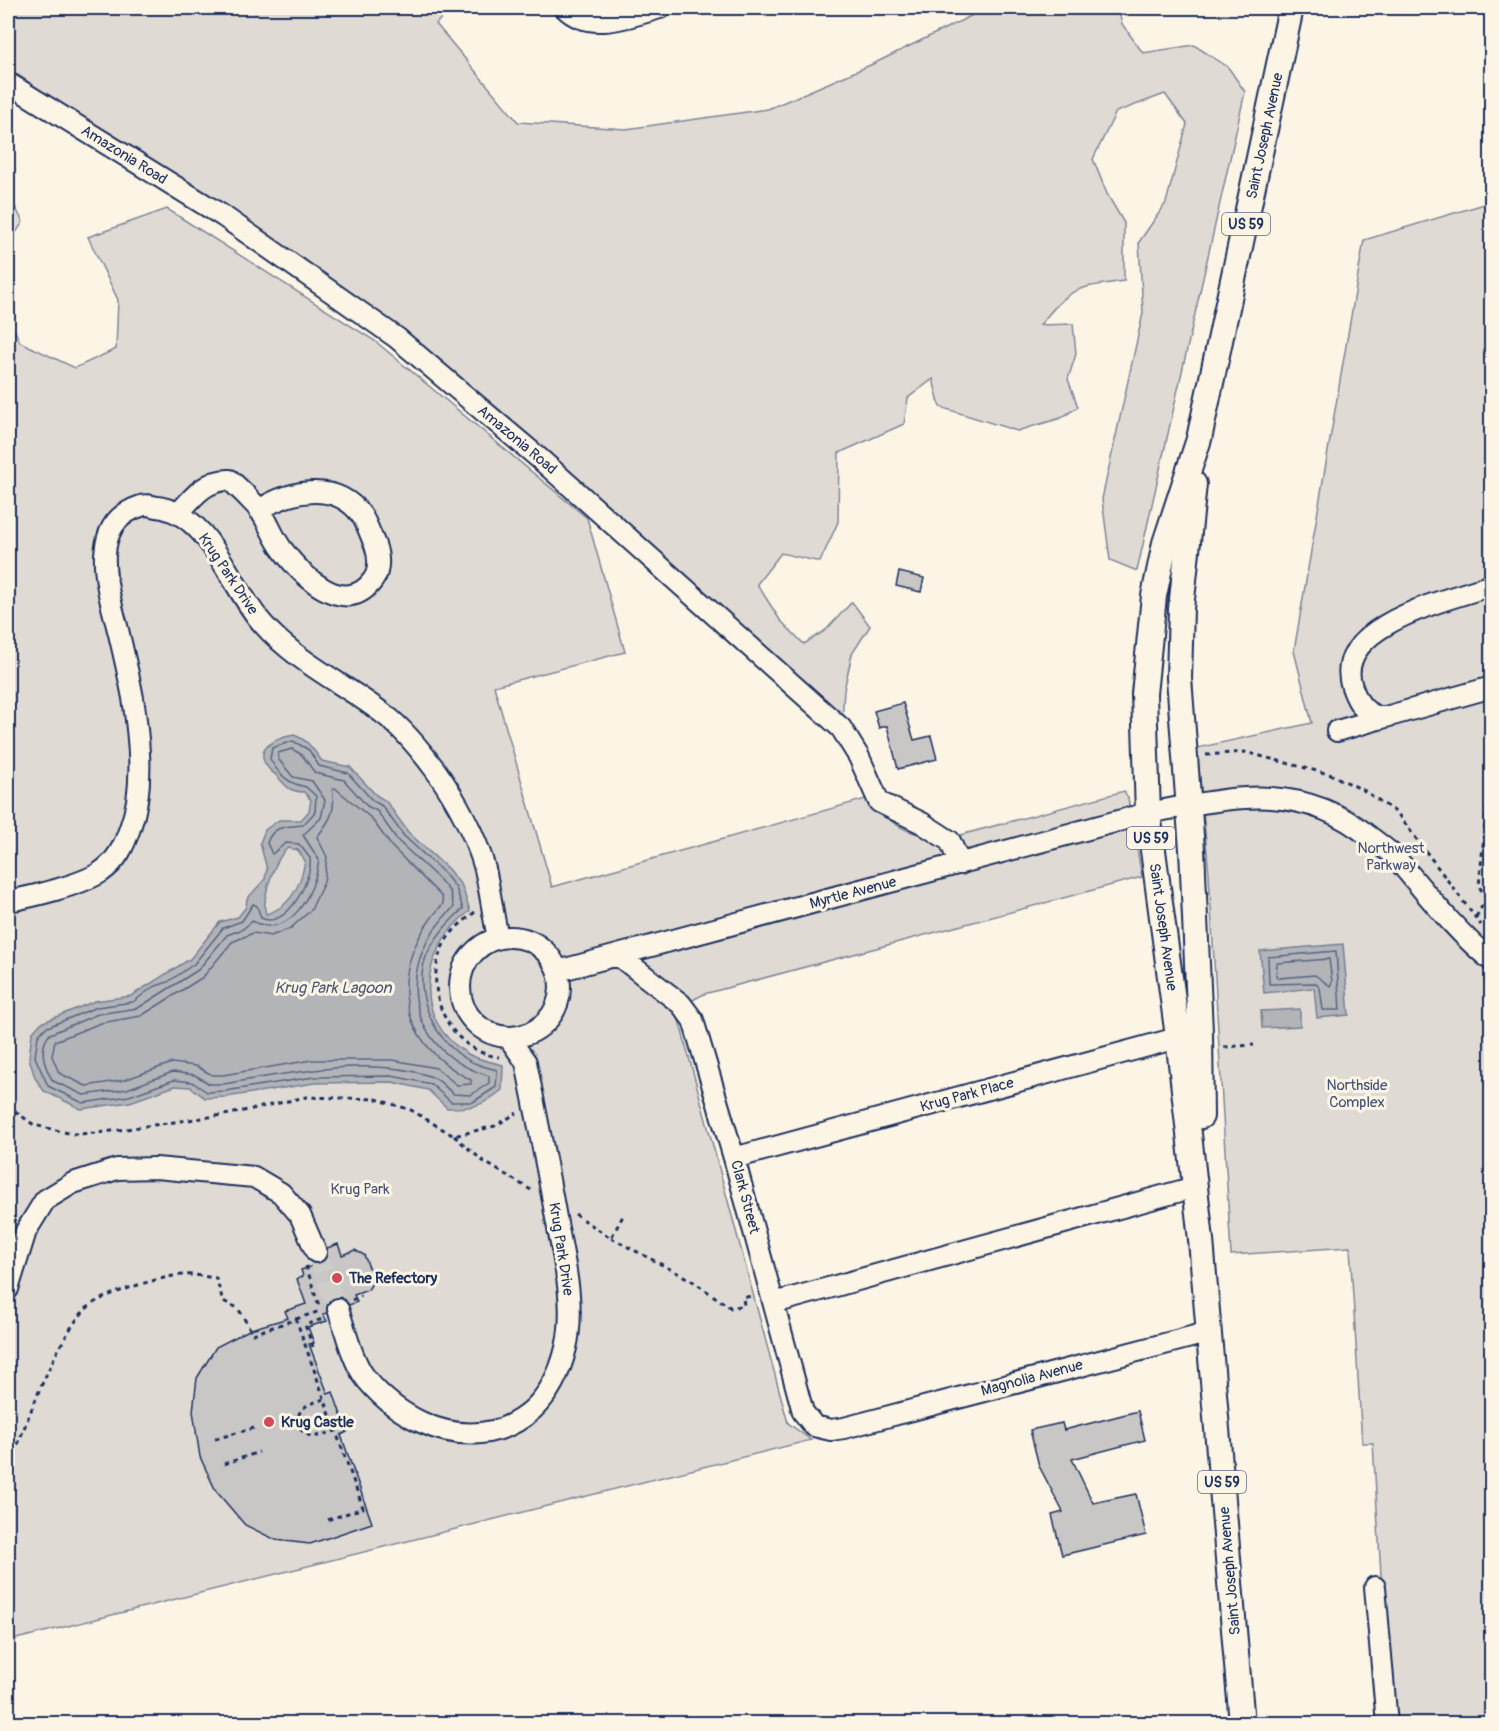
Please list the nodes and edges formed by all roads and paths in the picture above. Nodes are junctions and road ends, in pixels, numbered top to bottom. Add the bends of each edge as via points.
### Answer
1 (565, 8) edge
2 (660, 8) edge
3 (1291, 8) edge
4 (8, 83) edge
5 (1199, 439) junction
6 (260, 510) junction
7 (178, 514) junction
8 (1491, 585) edge
9 (1491, 687) edge
10 (1382, 718) junction
11 (1336, 731) dead end
12 (1491, 755) edge
13 (1188, 806) junction
14 (1148, 813) junction
15 (960, 864) junction
16 (1486, 899) junction
17 (8, 901) edge
18 (1491, 901) edge
19 (476, 911) dead end
20 (1476, 917) dead end
21 (498, 938) junction
22 (619, 956) junction
23 (1491, 961) edge
24 (558, 971) junction
25 (13, 981) dead end
26 (8, 986) edge
27 (1189, 1034) junction
28 (508, 1037) junction
29 (1254, 1046) dead end
30 (1224, 1047) dead end
31 (506, 1058) dead end
32 (8, 1106) edge
33 (8, 1111) edge
34 (519, 1112) dead end
35 (18, 1115) junction
36 (454, 1136) junction
37 (734, 1158) junction
38 (1195, 1187) junction
39 (532, 1190) dead end
40 (573, 1212) dead end
41 (624, 1214) dead end
42 (611, 1238) junction
43 (1201, 1240) junction
44 (316, 1252) tunnel mouth
45 (8, 1289) edge
46 (361, 1296) dead end
47 (772, 1297) junction
48 (345, 1304) joint
49 (319, 1320) dead end
50 (1210, 1332) junction
51 (313, 1347) dead end
52 (324, 1399) junction
53 (855, 1425) joint
54 (254, 1428) dead end
55 (335, 1431) junction
56 (215, 1439) dead end
57 (259, 1452) dead end
58 (224, 1464) dead end
59 (8, 1470) edge
60 (324, 1521) dead end
61 (1375, 1587) dead end
62 (1242, 1724) edge
63 (1387, 1724) edge

1 - 2 street via 589,21 607,21
3 - 5 main road, Saint Joseph Avenue / US 59
4 - 15 street, Amazonia Road via 223,216 397,338 540,459 841,728 879,802 950,841
5 - 13 main road, Saint Joseph Avenue / US 59 via 1181,609 1179,666
5 - 14 main road, Saint Joseph Avenue / US 59 via 1165,543 1154,596 1144,694
6 - 6 street via 281,548 305,576 333,594 353,596 366,590 377,574 378,553 362,516 345,499 323,491 285,496
6 - 7 street via 230,480 217,480 198,492
7 - 17 street, Krug Park Drive via 169,508 142,505 116,520 107,538 106,590 133,696 138,736 135,815 121,852 100,872 63,887
7 - 21 street, Krug Park Drive via 195,526 222,560 262,624 283,644 387,716 438,774 468,826 484,867
8 - 10 street via 1379,627 1359,645 1351,664 1351,683 1359,704
9 - 10 street
10 - 11 street
12 - 16 path via 1479,886
13 - 14 street, Myrtle Avenue
13 - 23 street via 1263,795 1305,801 1347,818 1392,855
13 - 27 main road, Saint Joseph Avenue / US 59
14 - 15 street, Myrtle Avenue
14 - 27 main road, Saint Joseph Avenue / US 59
15 - 22 street, Myrtle Avenue
16 - 18 path
16 - 20 path
19 - 31 path via 444,944 437,962 436,993 446,1020 458,1036 484,1054
21 - 24 street via 516,937 534,943 549,955
21 - 28 street via 484,944 465,964 460,992 463,1006 481,1028
22 - 24 street, Myrtle Avenue
22 - 37 street, Clark Street via 681,1004 693,1020
24 - 28 street via 560,990 555,1008 544,1024 527,1034
25 - 26 path
27 - 37 street, Krug Park Place
27 - 38 main road, Saint Joseph Avenue / US 59
27 - 43 main road, Saint Joseph Avenue / US 59
28 - 48 street, Krug Park Drive via 526,1062 570,1296 566,1347 550,1390 519,1420 483,1434 463,1435 408,1416 366,1378
29 - 30 path
32 - 35 path
33 - 35 path
34 - 36 path via 495,1126
35 - 36 path via 50,1131 98,1133 323,1096 393,1102
36 - 39 path via 483,1161
37 - 47 street, Clark Street
38 - 43 main road, Saint Joseph Avenue / US 59
38 - 47 street
40 - 42 path
41 - 42 path
42 - 47 path via 665,1265 730,1308 744,1305 742,1298
43 - 50 main road, Saint Joseph Avenue / US 59
44 - 45 street via 300,1215 281,1193 254,1177 156,1168 117,1169 73,1183 45,1200 26,1231
46 - 48 path
47 - 53 street, Clark Street via 803,1412 814,1426 831,1430
49 - 51 path via 306,1326
50 - 53 street, Magnolia Avenue
50 - 62 main road, Saint Joseph Avenue / US 59
52 - 55 path
52 - 55 path via 303,1407 298,1424 309,1436
52 - 59 path via 296,1319 253,1334 238,1308 224,1301 216,1278 183,1275 127,1288 92,1304 72,1326 43,1383
54 - 56 path
55 - 60 path via 363,1508
57 - 58 path
61 - 63 street

